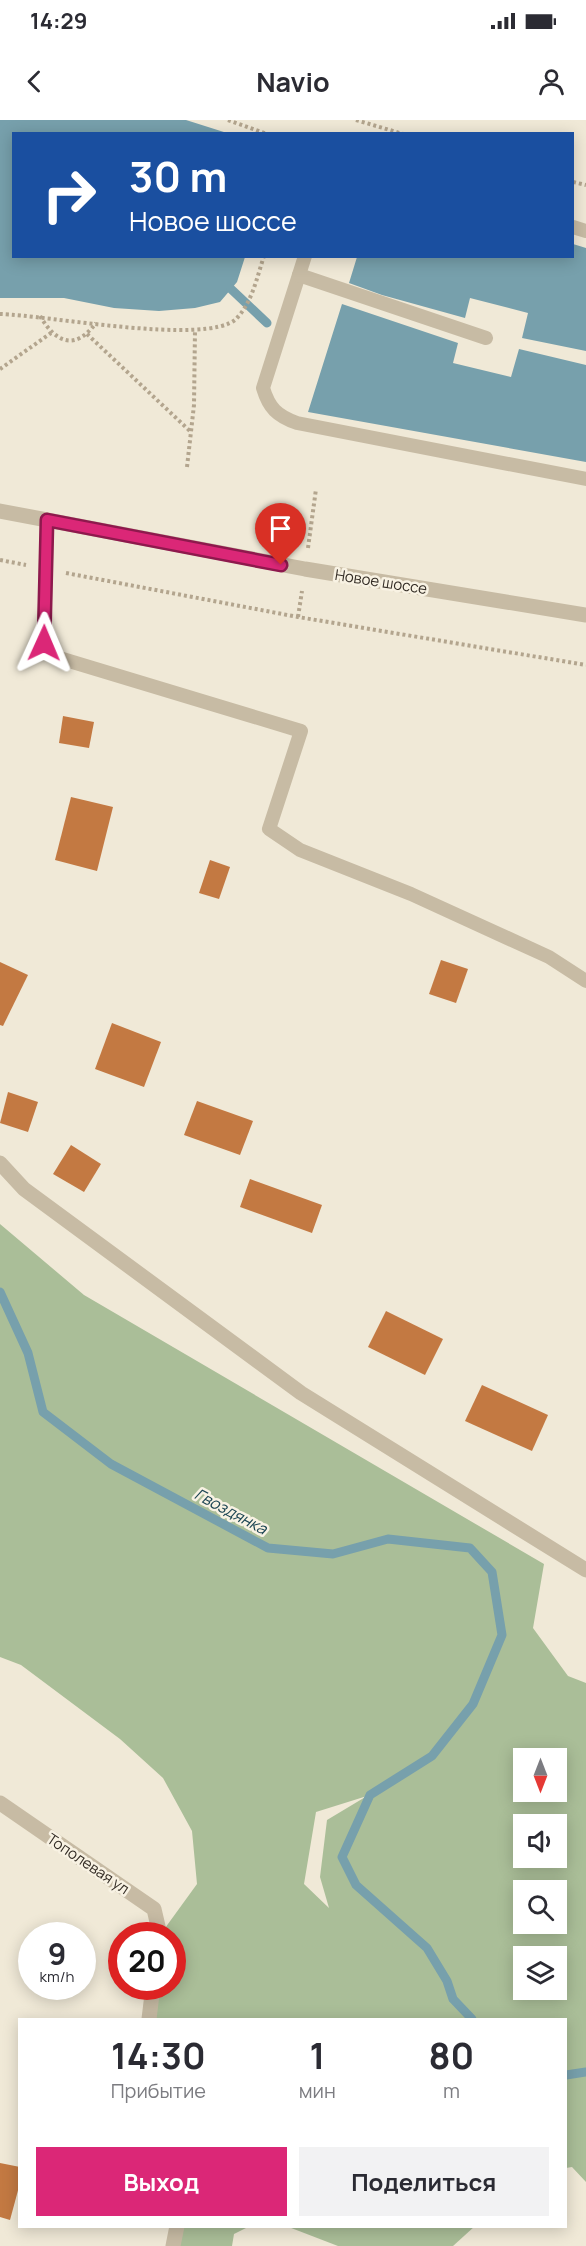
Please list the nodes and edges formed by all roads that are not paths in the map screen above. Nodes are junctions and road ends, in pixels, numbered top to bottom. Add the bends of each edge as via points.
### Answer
1 (304, 258) edge
2 (299, 275) junction
3 (486, 338) dead end
4 (586, 479) edge
5 (0, 511) edge
6 (47, 520) junction
7 (586, 615) edge
8 (586, 981) edge
9 (0, 1163) edge
10 (586, 1570) edge
11 (0, 1803) edge
12 (157, 1922) edge
13 (151, 2000) edge
14 (149, 2018) edge
15 (177, 2228) edge
16 (173, 2246) edge

1 - 2 lane
2 - 3 lane
2 - 4 lane via 263,388 275,412 283,418
5 - 6 street, Новое шоссе
6 - 7 street, Новое шоссе via 305,569
6 - 8 lane via 44,643 56,657 301,731 269,830 300,850 411,894 549,957
9 - 10 street via 24,1189 301,1393
11 - 12 street, Тополевая ул via 154,1909
13 - 14 street
15 - 16 street

